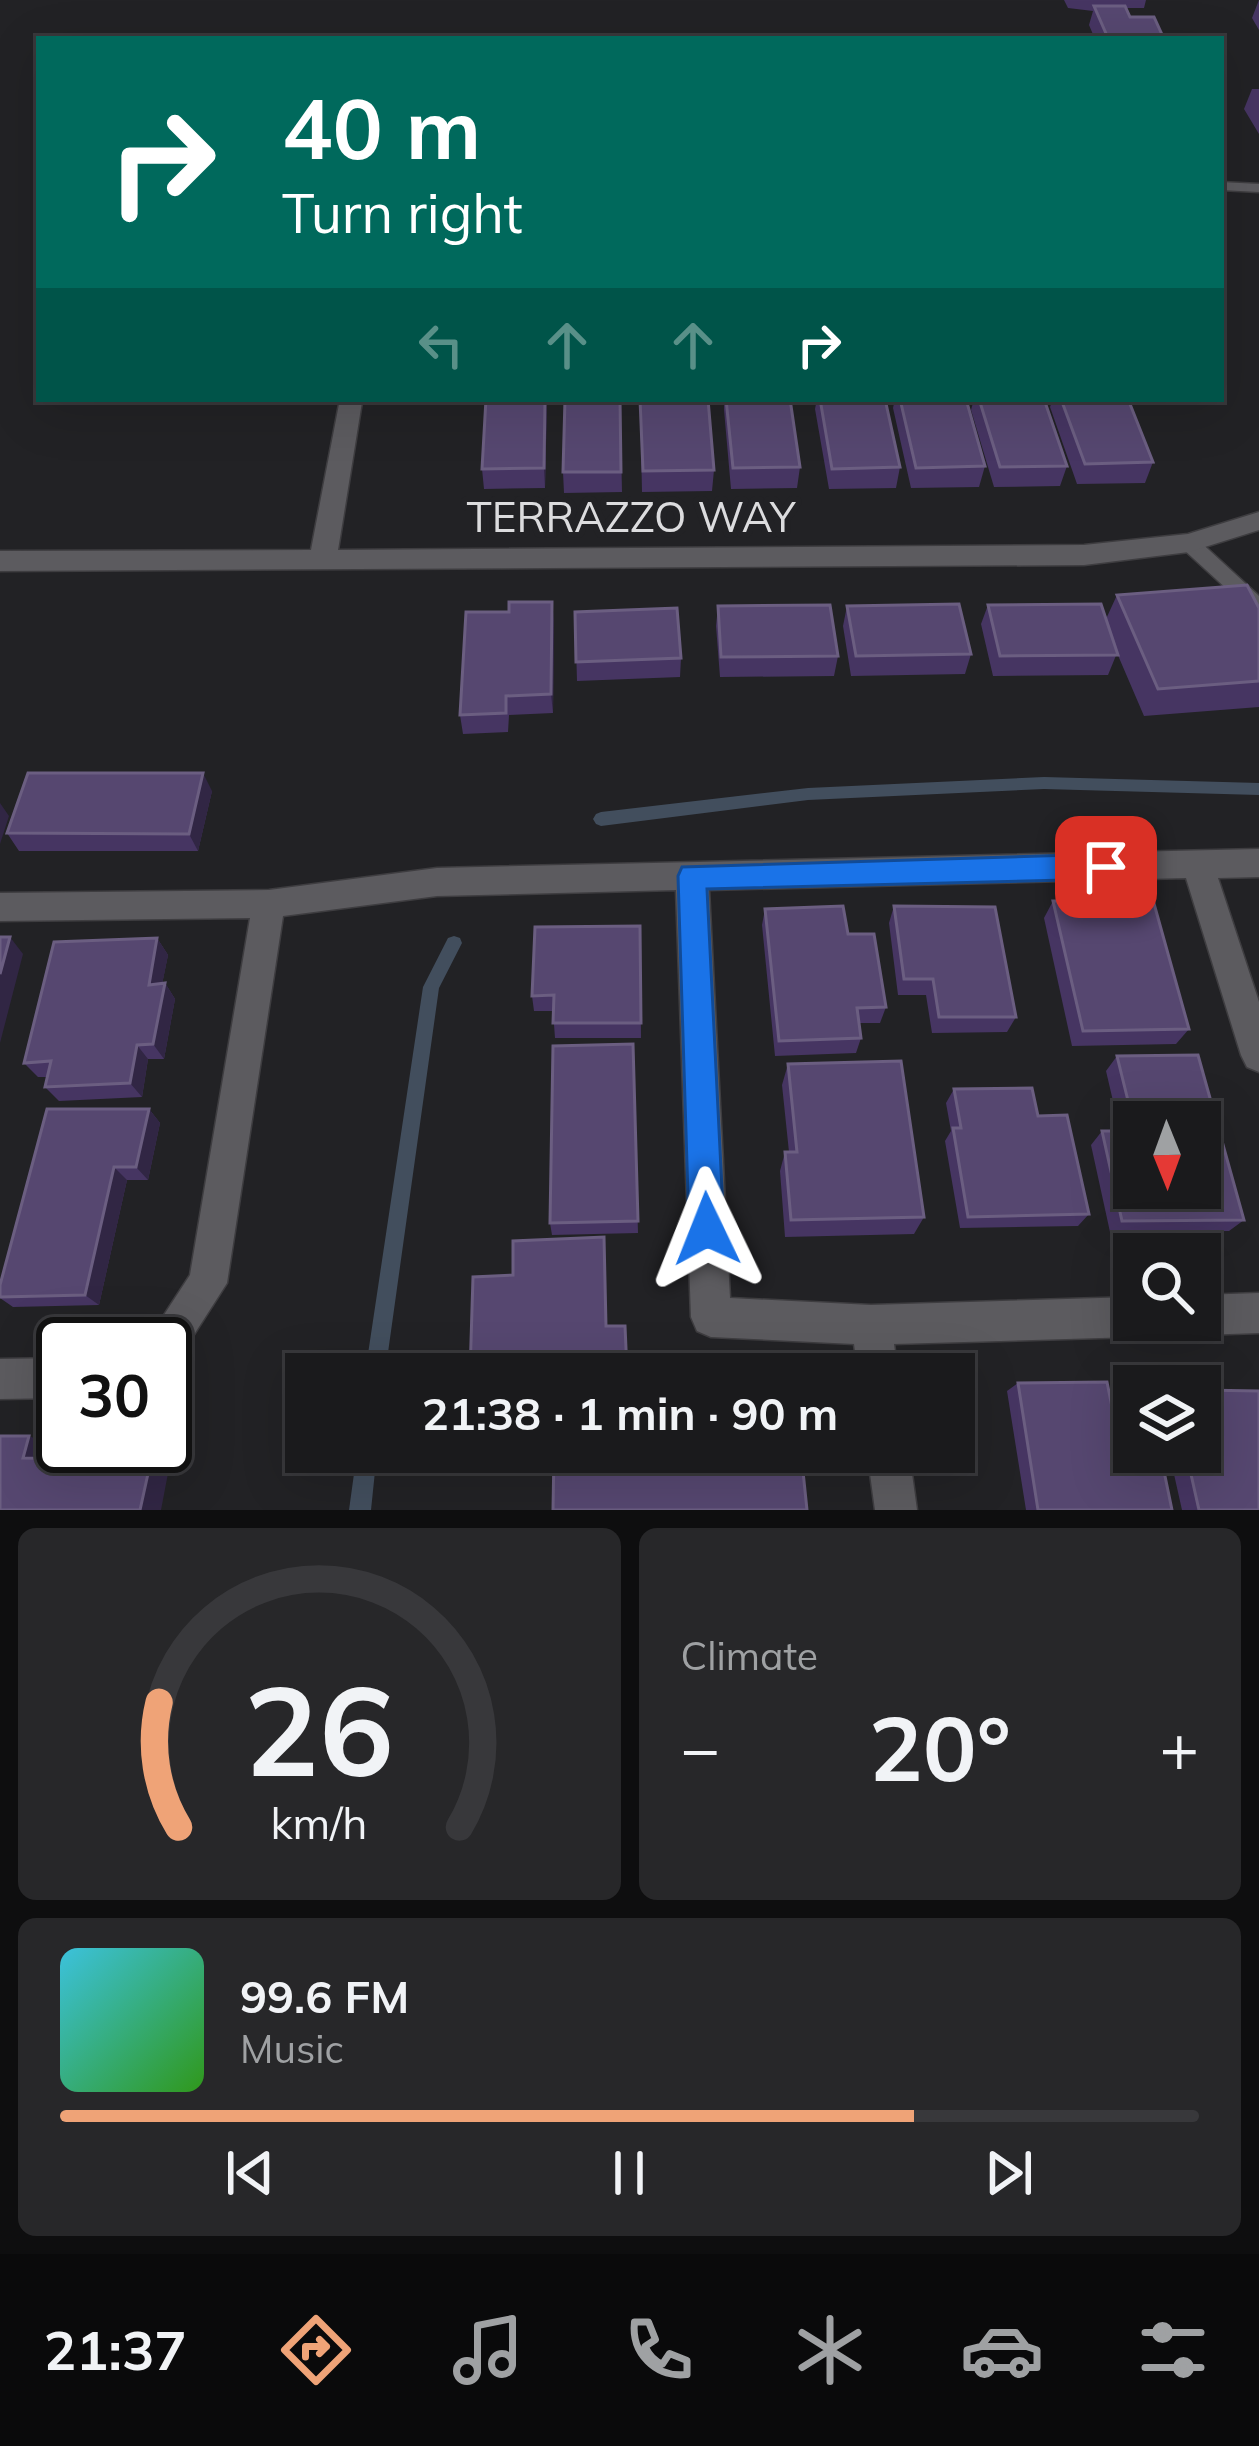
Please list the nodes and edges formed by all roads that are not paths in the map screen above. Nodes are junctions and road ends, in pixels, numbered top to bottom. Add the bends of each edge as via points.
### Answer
1 (1224, 186) edge
2 (1259, 188) edge
3 (350, 402) edge
4 (1259, 521) edge
5 (1190, 543) junction
6 (323, 560) junction
7 (0, 561) edge
8 (1259, 607) edge
9 (1259, 863) edge
10 (1198, 865) junction
11 (692, 876) junction
12 (269, 904) junction
13 (0, 907) edge
14 (1259, 1054) edge
15 (1259, 1313) edge
16 (1221, 1314) edge
17 (184, 1317) edge
18 (1113, 1318) edge
19 (871, 1325) junction
20 (875, 1353) edge
21 (0, 1378) edge
22 (36, 1378) edge
23 (891, 1473) edge
24 (896, 1510) edge

1 - 2 lane
3 - 6 street
4 - 5 street, TERRAZZO WAY
5 - 6 street, TERRAZZO WAY via 1084,555
5 - 8 lane
6 - 7 street, TERRAZZO WAY
9 - 10 street
10 - 11 street
10 - 14 street
11 - 12 street via 437,882
11 - 19 street via 711,1317
12 - 13 street
12 - 17 street via 208,1283
15 - 16 street
18 - 19 street
19 - 20 street
21 - 22 street
23 - 24 street

